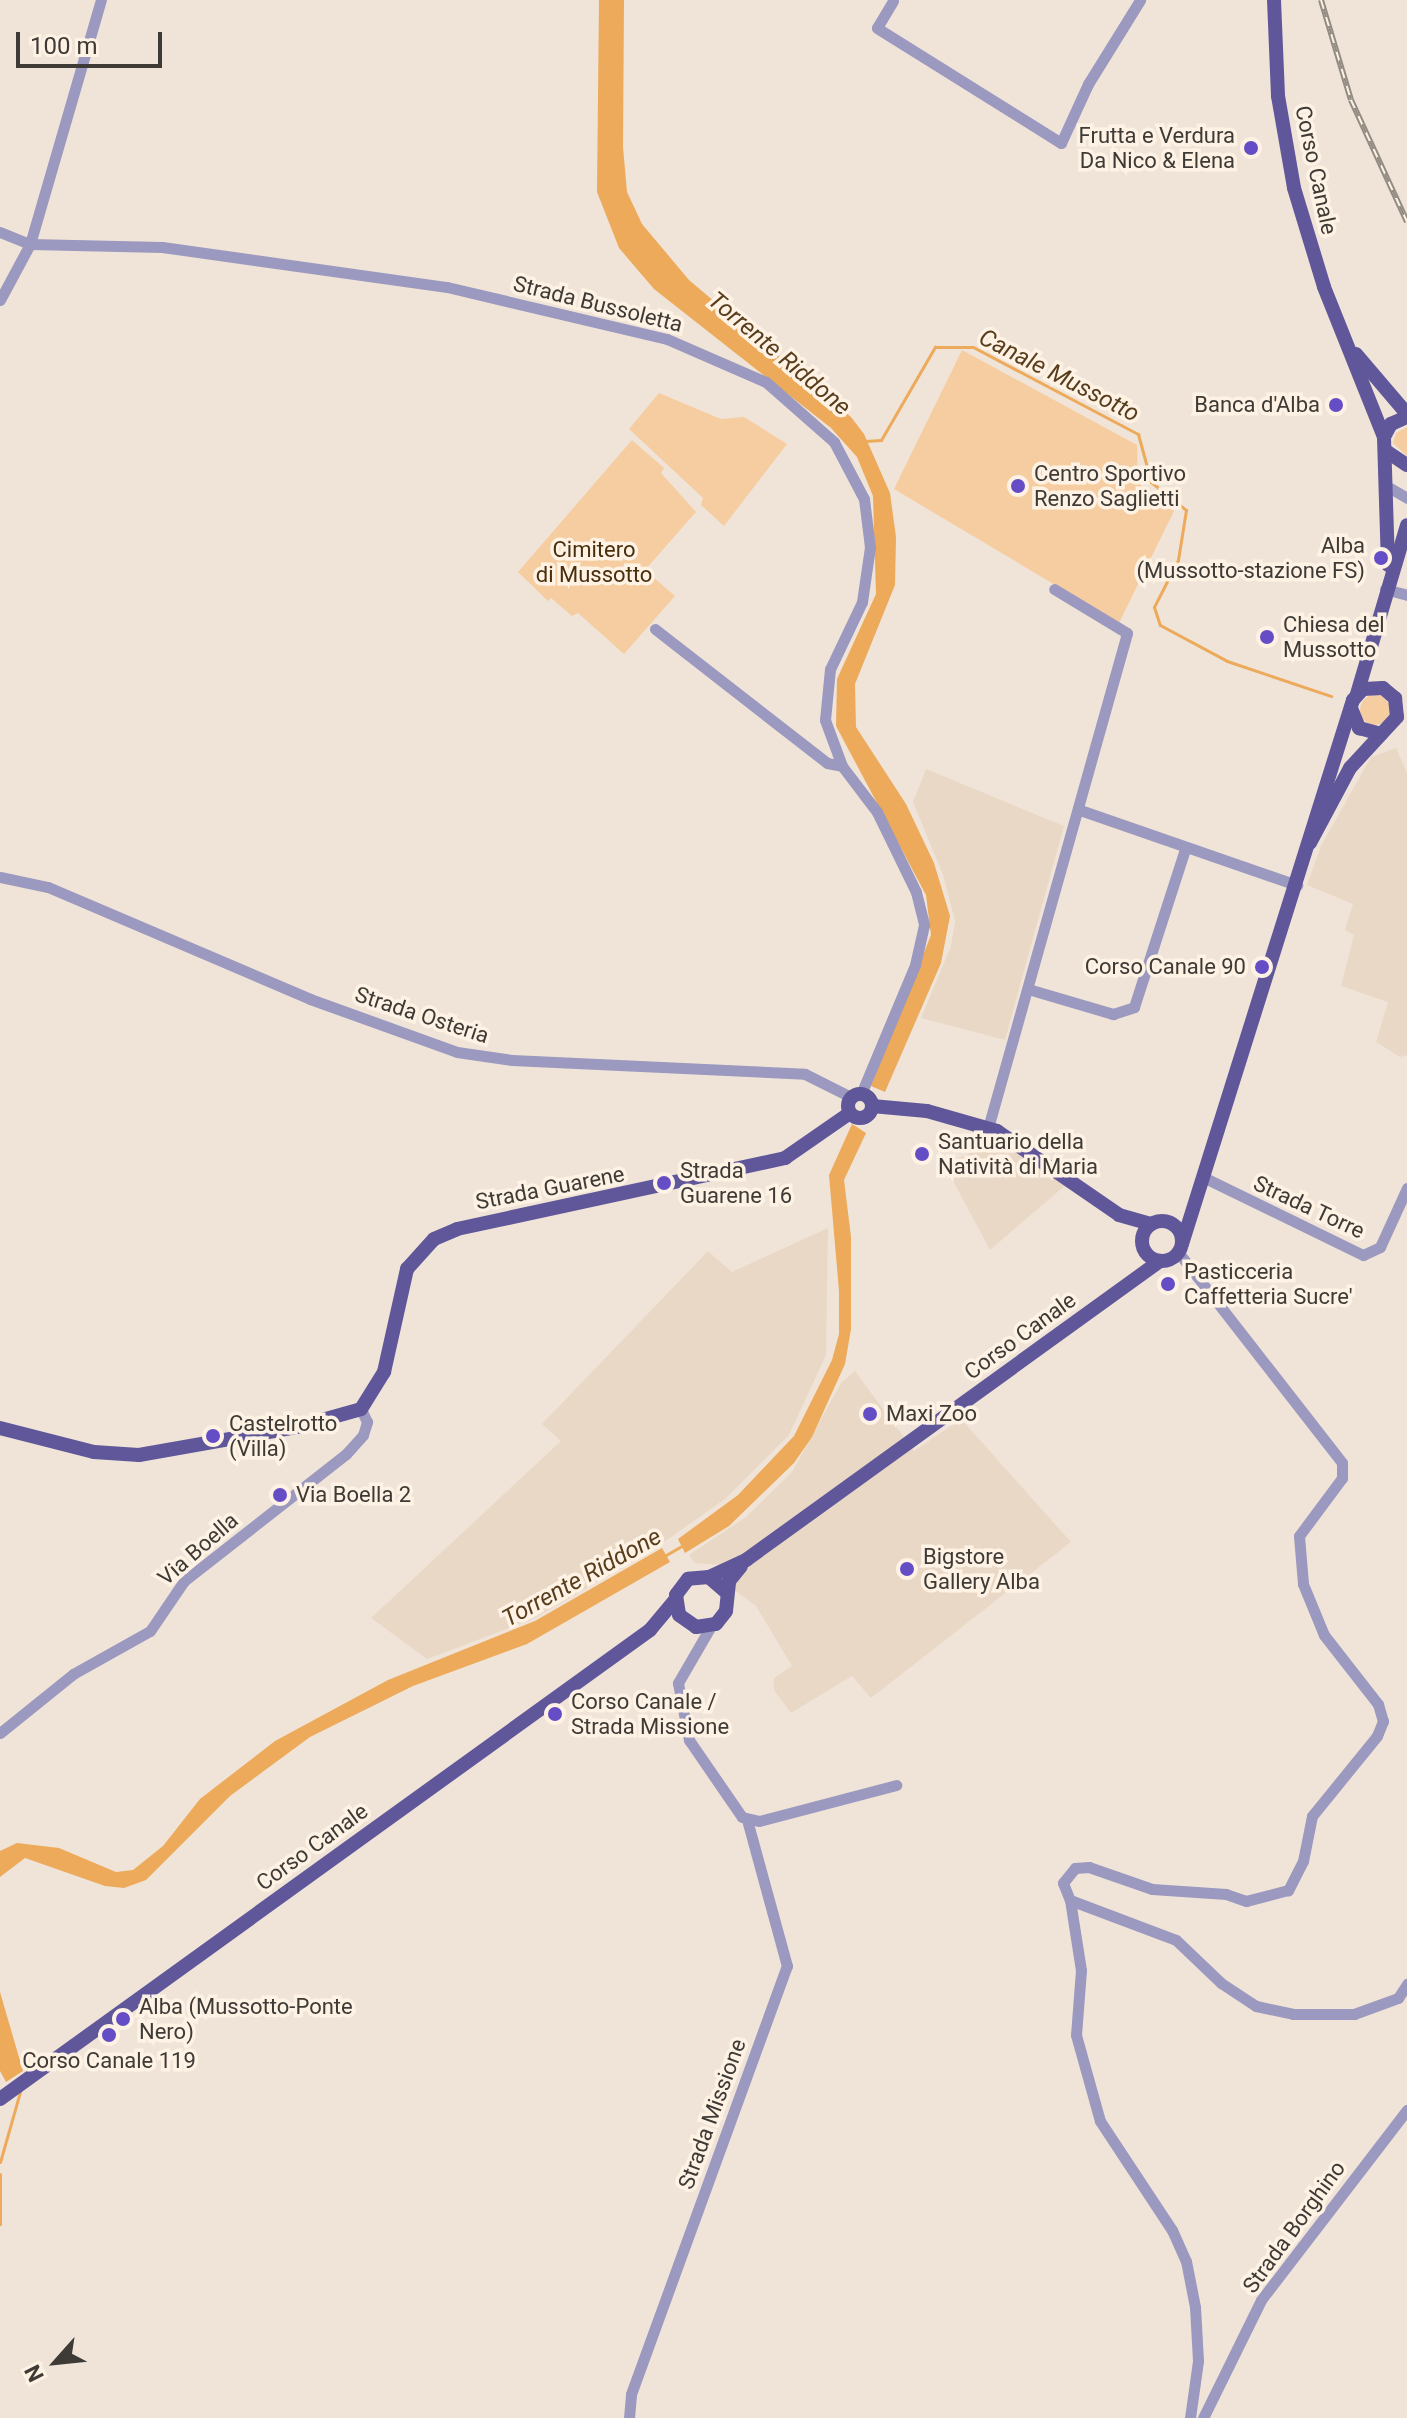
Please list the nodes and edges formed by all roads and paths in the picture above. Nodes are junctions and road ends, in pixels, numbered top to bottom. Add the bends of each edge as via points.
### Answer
1 (101, 0) edge
2 (1140, 0) edge
3 (1274, 0) edge
4 (893, 1) edge
5 (0, 232) edge
6 (30, 244) junction
7 (0, 300) edge
8 (1348, 343) junction
9 (1363, 383) junction
10 (1380, 386) junction
11 (1407, 416) edge
12 (1385, 444) junction
13 (1407, 465) edge
14 (1390, 488) junction
15 (1407, 498) edge
16 (1407, 525) edge
17 (1387, 584) junction
18 (1054, 589) dead end
19 (1407, 595) edge
20 (655, 629) dead end
21 (1368, 652) junction
22 (1407, 690) edge
23 (1387, 691) junction
24 (1354, 700) junction
25 (1402, 713) edge
26 (1381, 734) junction
27 (842, 766) junction
28 (1080, 810) junction
29 (1310, 843) junction
30 (1185, 849) junction
31 (0, 877) edge
32 (1297, 885) junction
33 (1028, 989) junction
34 (856, 1096) junction
35 (872, 1106) junction
36 (850, 1113) junction
37 (988, 1128) junction
38 (1205, 1178) junction
39 (1407, 1188) edge
40 (1119, 1215) junction
41 (1168, 1222) junction
42 (1151, 1224) junction
43 (1142, 1245) junction
44 (1180, 1248) junction
45 (1160, 1261) junction
46 (1124, 1288) junction
47 (361, 1409) junction
48 (0, 1428) edge
49 (746, 1560) junction
50 (709, 1577) junction
51 (726, 1592) junction
52 (675, 1600) junction
53 (686, 1623) junction
54 (711, 1626) junction
55 (650, 1630) junction
56 (695, 1653) junction
57 (0, 1733) edge
58 (896, 1785) dead end
59 (747, 1820) junction
60 (1070, 1900) junction
61 (1407, 1984) edge
62 (0, 2099) edge
63 (1407, 2110) edge
64 (629, 2418) edge
65 (1190, 2418) edge
66 (1203, 2418) edge

1 - 6 street
2 - 4 street via 1088,84 1061,143 877,28
3 - 8 main road, Corso Canale via 1286,157 1306,235
5 - 6 street
6 - 7 street
6 - 27 street, Strada Bussoletta via 162,247 447,287 667,339 766,382 834,442 864,499 869,570 856,619 830,669 824,700 828,731
8 - 9 main road, Corso Canale
8 - 10 main road, Corso Canale
9 - 10 street
9 - 12 main road, Corso Canale
10 - 11 main road, Corso Canale
11 - 12 main road via 1391,424
12 - 13 main road
12 - 14 main road, Corso Canale
14 - 15 street
14 - 17 main road, Corso Canale
16 - 17 main road, Corso Canale
17 - 19 street
17 - 21 main road, Corso Canale
18 - 28 street via 1127,633
20 - 27 street, Strada Bussoletta via 827,763
21 - 23 main road
21 - 24 main road, Corso Canale
22 - 23 main road
23 - 24 main road via 1370,687
23 - 25 main road
24 - 26 main road via 1359,728
24 - 29 main road, Corso Canale
25 - 26 main road
26 - 29 main road, Corso Canale via 1350,768
27 - 34 street, Strada Bussoletta via 877,812 919,899 924,925 915,965
28 - 30 street
28 - 33 street
29 - 32 main road, Corso Canale
30 - 32 street
30 - 33 street via 1134,1007 1113,1014
31 - 34 street, Strada Osteria via 48,887 310,999 457,1052 512,1060 805,1074
32 - 38 main road, Corso Canale
33 - 37 street
34 - 35 main road
34 - 36 main road
35 - 36 main road via 863,1118
35 - 37 main road via 904,1106
36 - 47 main road, Strada Guarene via 785,1158 457,1229 434,1239 407,1269 384,1372
37 - 40 main road via 1019,1142
38 - 39 street, Strada Torre via 1363,1255 1380,1247
38 - 41 main road, Corso Canale via 1185,1209
38 - 44 main road, Corso Canale
40 - 42 main road
40 - 43 main road
41 - 42 main road
41 - 44 main road via 1177,1228
42 - 43 main road
43 - 45 main road
43 - 46 main road, Corso Canale
44 - 45 main road
44 - 60 street via 1342,1463 1342,1478 1299,1536 1303,1584 1324,1635 1378,1704 1383,1721 1377,1736 1312,1816 1303,1861 1288,1890 1246,1901 1226,1894 1152,1889 1089,1867 1066,1875 1063,1883
45 - 46 main road, Corso Canale
46 - 49 main road, Corso Canale
47 - 48 main road via 297,1427 139,1455 94,1452
47 - 57 street, Via Boella via 367,1422 363,1435 346,1454 184,1581 150,1631 73,1674
49 - 50 main road, Corso Canale
49 - 51 main road, Corso Canale
50 - 51 main road
50 - 52 main road, Corso Canale via 688,1579
51 - 54 main road, Corso Canale via 726,1611
52 - 53 main road
52 - 55 main road, Corso Canale
53 - 54 main road, Corso Canale
53 - 55 main road, Corso Canale
53 - 56 street
54 - 56 street, Strada Missione
55 - 62 main road, Corso Canale
56 - 59 street, Strada Missione via 678,1681 686,1733 708,1772
58 - 59 street
59 - 64 street, Strada Missione via 787,1966 631,2394
60 - 61 street via 1176,1940 1221,1983 1256,2006 1293,2014 1354,2014 1398,1998
60 - 65 street via 1081,1970 1076,2035 1100,2121 1172,2230 1186,2261 1198,2361
63 - 66 street, Strada Borghino via 1261,2300

